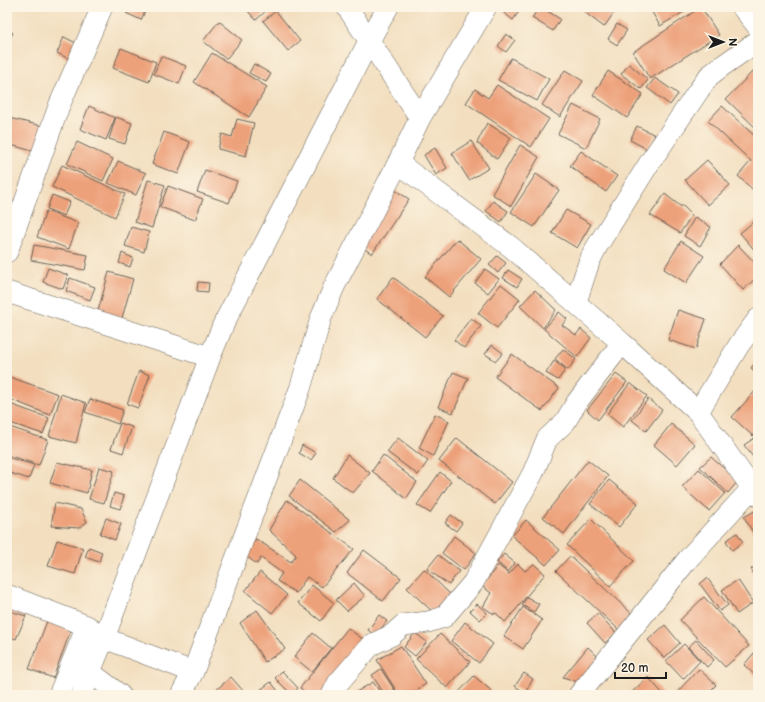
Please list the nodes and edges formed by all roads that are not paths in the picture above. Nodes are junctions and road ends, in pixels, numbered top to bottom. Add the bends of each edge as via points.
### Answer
1 (102, 7) edge
2 (347, 7) edge
3 (388, 7) edge
4 (486, 7) edge
5 (742, 7) edge
6 (758, 27) edge
7 (369, 41) junction
8 (758, 41) edge
9 (420, 118) junction
10 (398, 163) junction
11 (7, 252) edge
12 (7, 292) edge
13 (576, 302) junction
14 (758, 319) edge
15 (622, 343) junction
16 (210, 357) junction
17 (698, 412) junction
18 (755, 491) edge
19 (7, 596) edge
20 (87, 626) junction
21 (104, 638) junction
22 (90, 672) junction
23 (194, 672) junction
24 (59, 695) edge
25 (82, 695) edge
26 (120, 695) edge
27 (181, 695) edge
28 (332, 695) edge
29 (579, 695) edge

1 - 11 street via 58,106
2 - 7 street
3 - 7 street
4 - 9 street
5 - 6 street
7 - 9 street
7 - 16 street via 224,323
8 - 13 street via 709,76 698,90 596,248
9 - 10 street
10 - 13 street via 511,247
10 - 23 street via 334,287 321,318 300,389
12 - 16 street
13 - 15 street
14 - 17 street
15 - 17 street
15 - 28 street via 565,422 547,439 533,473 473,583 444,617 403,625 392,635 371,645 338,683
16 - 21 street
17 - 18 street
18 - 29 street via 688,559
19 - 20 street
20 - 21 street
20 - 24 street
21 - 22 street
21 - 23 street
22 - 25 street
22 - 26 street
23 - 27 street

